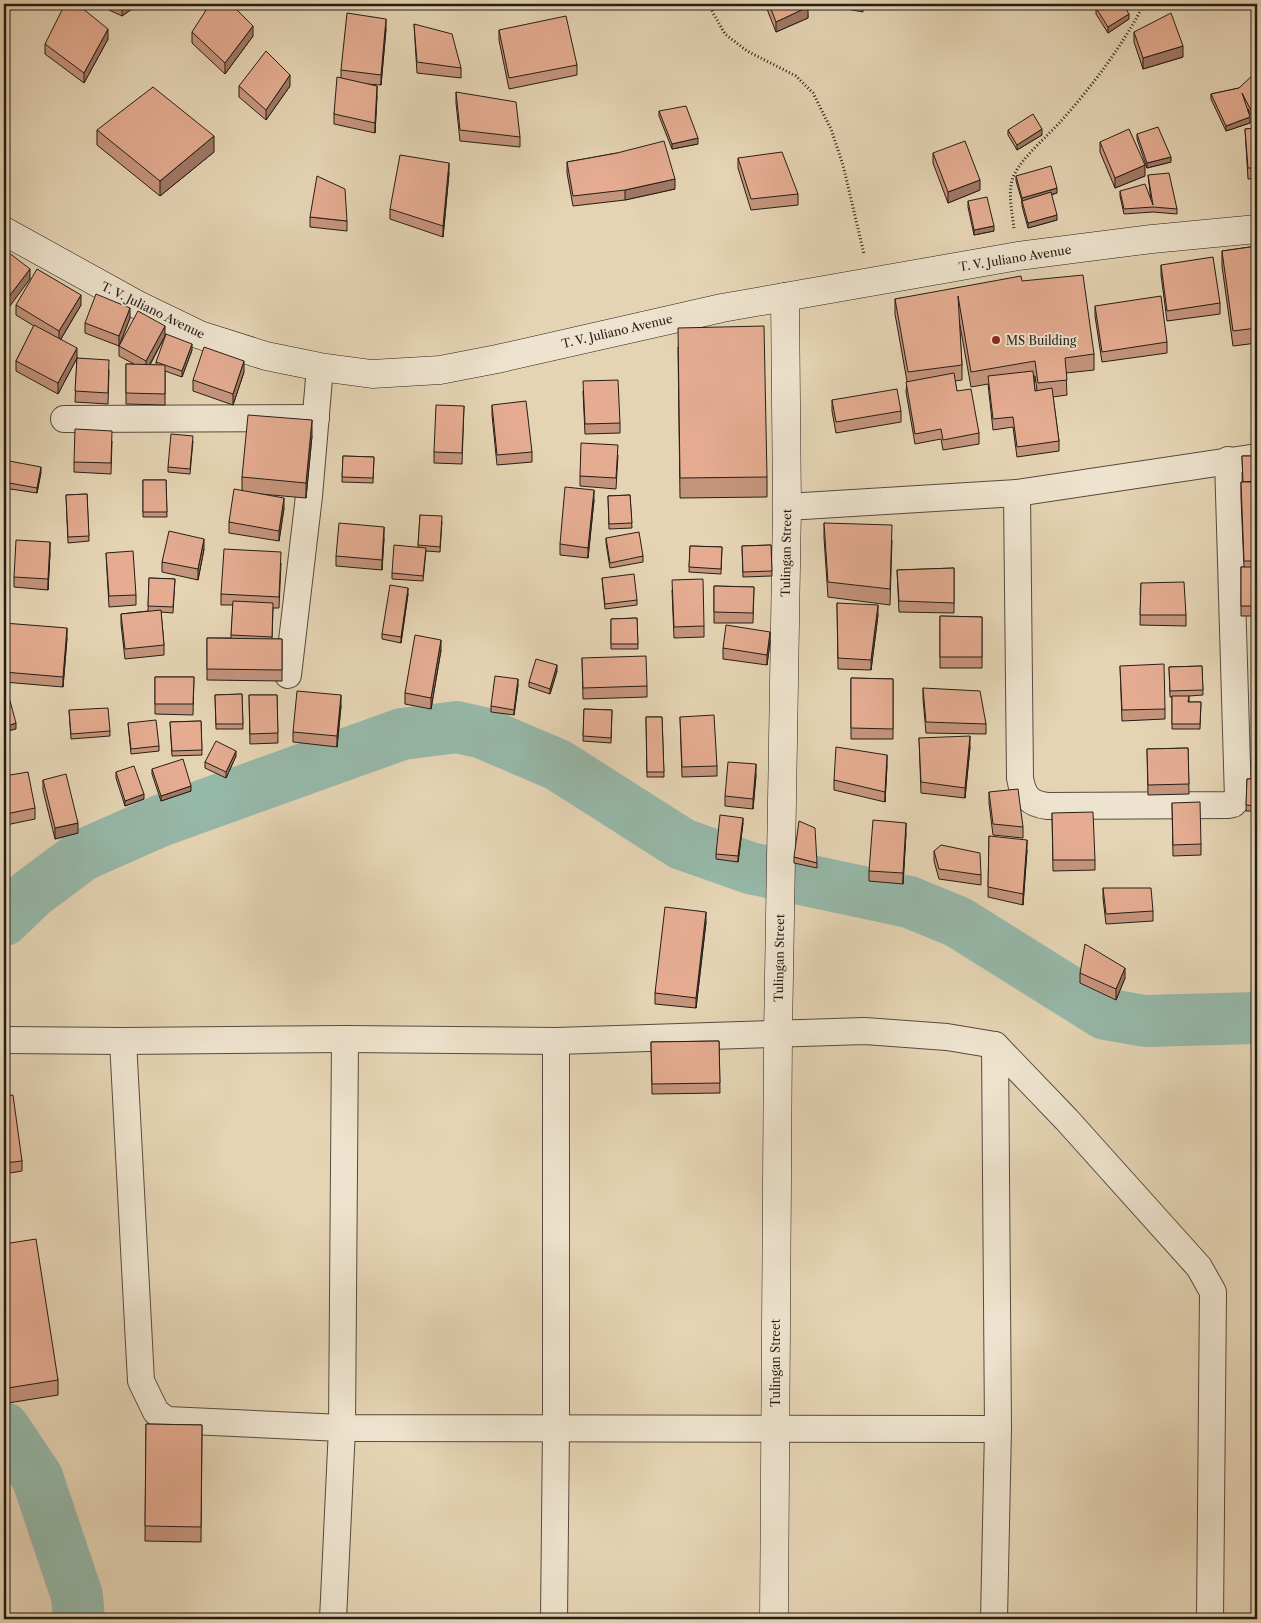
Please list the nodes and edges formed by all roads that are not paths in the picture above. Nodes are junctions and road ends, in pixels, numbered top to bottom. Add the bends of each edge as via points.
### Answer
1 (1257, 229) edge
2 (4, 231) edge
3 (785, 297) junction
4 (320, 367) junction
5 (316, 418) junction
6 (64, 419) dead end
7 (1257, 457) edge
8 (1228, 460) junction
9 (1017, 493) junction
10 (787, 507) junction
11 (288, 675) dead end
12 (778, 1035) junction
13 (345, 1039) junction
14 (4, 1040) edge
15 (122, 1041) junction
16 (556, 1041) junction
17 (995, 1045) junction
18 (342, 1428) junction
19 (556, 1428) junction
20 (775, 1428) junction
21 (998, 1429) junction
22 (333, 1619) edge
23 (554, 1619) edge
24 (774, 1619) edge
25 (994, 1619) edge
26 (1210, 1619) edge

1 - 3 street, T. V. Juliano Avenue via 1018,256
2 - 4 street, T. V. Juliano Avenue via 136,304 200,335 266,356
3 - 4 street, T. V. Juliano Avenue via 440,370 372,374
3 - 10 street, Tulingan Street
4 - 5 street
5 - 6 street
5 - 11 street
7 - 8 street
8 - 9 street
8 - 9 street via 1238,799 1228,805 1048,806 1028,798 1020,778
9 - 10 street
10 - 12 street, Tulingan Street
12 - 16 street
12 - 17 street via 865,1032 947,1037
12 - 20 street, Tulingan Street
13 - 15 street
13 - 16 street
13 - 18 street
14 - 15 street
15 - 18 street via 141,1381 156,1412 167,1420
16 - 19 street
17 - 21 street
17 - 26 street via 1068,1120 1200,1267 1213,1292
18 - 19 street
18 - 22 street
19 - 20 street
19 - 23 street
20 - 21 street
20 - 24 street, Tulingan Street
21 - 25 street

